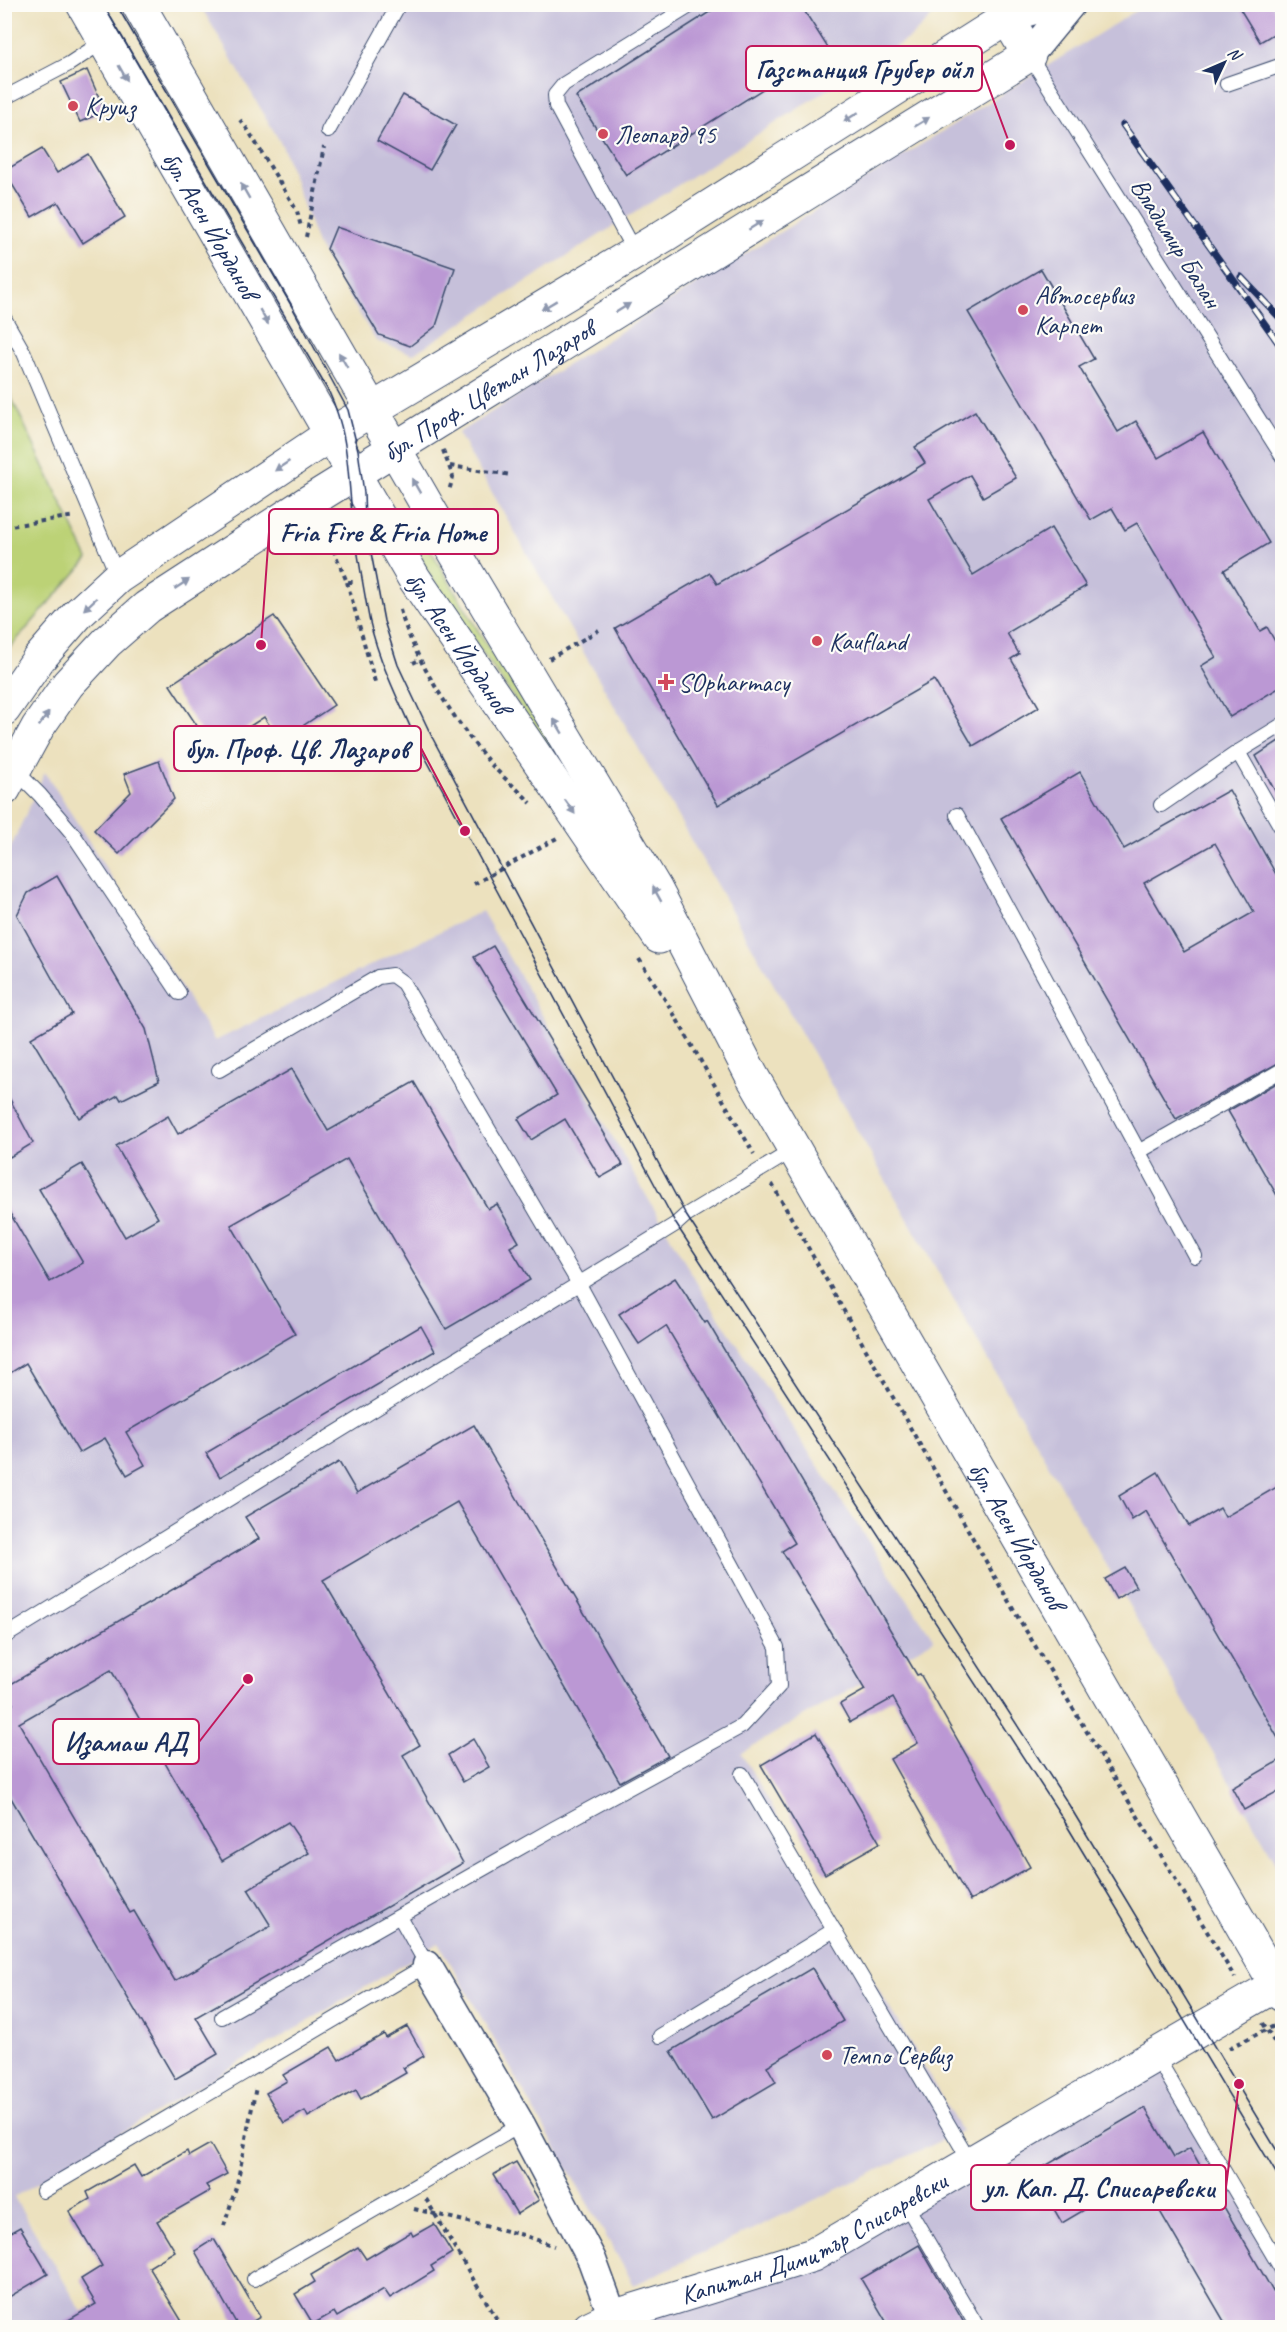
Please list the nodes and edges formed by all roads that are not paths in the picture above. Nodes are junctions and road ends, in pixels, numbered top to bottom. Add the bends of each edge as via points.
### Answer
1 (83, 4) edge
2 (138, 4) edge
3 (399, 4) edge
4 (693, 4) edge
5 (1055, 4) edge
6 (1071, 4) edge
7 (1003, 11) edge
8 (104, 41) junction
9 (1029, 55) junction
10 (1282, 65) edge
11 (1227, 84) dead end
12 (4, 98) edge
13 (328, 131) road end
14 (635, 253) junction
15 (4, 318) edge
16 (372, 411) junction
17 (331, 434) junction
18 (394, 449) junction
19 (1282, 456) edge
20 (354, 475) junction
21 (118, 577) junction
22 (4, 709) edge
23 (1282, 725) edge
24 (1238, 752) junction
25 (8, 770) edge
26 (1161, 805) dead end
27 (957, 815) dead end
28 (1282, 829) edge
29 (179, 993) dead end
30 (219, 1070) dead end
31 (1282, 1070) edge
32 (752, 1076) junction
33 (795, 1149) junction
34 (1140, 1151) junction
35 (1195, 1256) dead end
36 (579, 1284) junction
37 (4, 1637) edge
38 (742, 1774) dead end
39 (400, 1917) junction
40 (834, 1930) junction
41 (427, 1965) junction
42 (1280, 1985) edge
43 (222, 2017) dead end
44 (660, 2036) dead end
45 (1156, 2056) junction
46 (521, 2125) junction
47 (971, 2164) junction
48 (43, 2191) dead end
49 (905, 2203) junction
50 (1282, 2270) edge
51 (254, 2279) dead end
52 (606, 2324) edge
53 (978, 2328) edge

1 - 8 main road, бул. Асен Йорданов
16 -> 2 main road, бул. Асен Йорданов
3 - 13 lane
4 - 14 lane via 564,84 555,94 556,106
5 - 7 street
6 - 9 street
7 - 9 main road
7 -> 14 main road, бул. Проф. Цветан Лазаров
8 - 12 lane
8 -> 17 main road, бул. Асен Йорданов
18 -> 9 main road, бул. Проф. Цветан Лазаров
9 - 19 lane, Владимир Балан
10 - 11 lane
14 -> 16 main road, бул. Проф. Цветан Лазаров
15 - 21 lane via 24,353
16 - 17 main road, бул. Проф. Цветан Лазаров
16 - 18 main road, бул. Асен Йорданов
17 - 20 main road, бул. Асен Йорданов
17 -> 21 main road, бул. Проф. Цветан Лазаров
18 - 20 main road, бул. Проф. Цветан Лазаров
32 -> 18 main road, бул. Асен Йорданов via 656,891
25 -> 20 main road, бул. Проф. Цветан Лазаров via 68,684 147,607
20 -> 32 main road, бул. Асен Йорданов via 414,578
21 -> 22 main road, бул. Проф. Цветан Лазаров via 78,614 38,660
23 - 24 lane
24 - 26 lane
24 - 28 lane
25 - 29 lane via 40,795 74,834
27 - 34 lane
30 - 36 lane via 378,976 398,978
31 - 34 lane
32 - 33 main road, бул. Асен Йорданов
33 - 36 lane
33 - 42 main road, бул. Асен Йорданов
34 - 35 lane
36 - 37 lane
36 - 39 lane via 777,1647 779,1686 742,1726
38 - 40 lane
39 - 41 lane
39 - 43 lane
40 - 44 lane
40 - 47 lane
41 - 46 street
41 - 48 lane
42 - 45 main road, Капитан Димитър Списаревски
45 - 47 main road, Капитан Димитър Списаревски
45 - 50 lane
46 - 51 lane
46 - 52 street via 591,2260
47 - 49 main road, Капитан Димитър Списаревски
49 - 52 main road, Капитан Димитър Списаревски via 813,2255
49 - 53 lane

